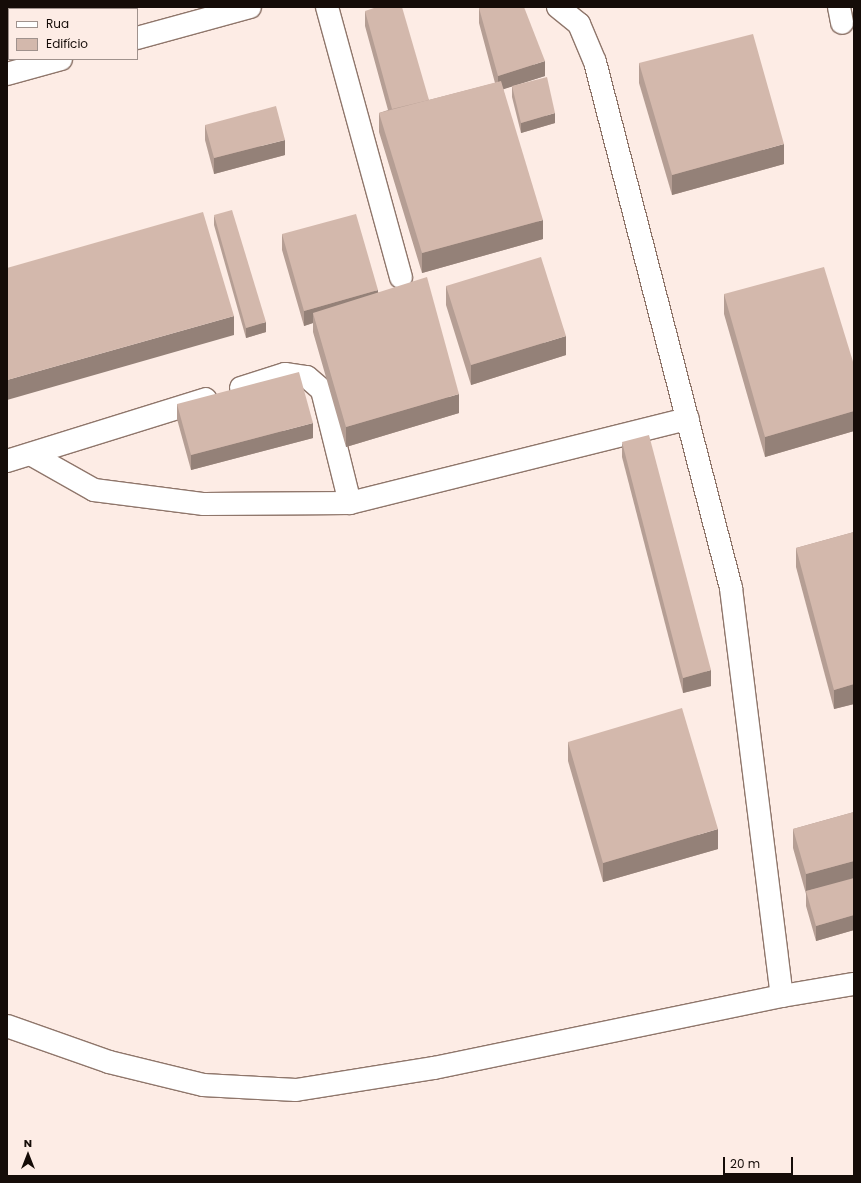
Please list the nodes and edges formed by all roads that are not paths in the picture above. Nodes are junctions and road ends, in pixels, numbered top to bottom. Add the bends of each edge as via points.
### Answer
1 (250, 7) edge
2 (327, 7) edge
3 (558, 7) edge
4 (138, 38) edge
5 (57, 60) edge
6 (7, 74) edge
7 (401, 277) dead end
8 (688, 419) junction
9 (32, 455) junction
10 (7, 461) edge
11 (350, 503) junction
12 (854, 984) edge
13 (782, 996) junction
14 (7, 1026) edge

1 - 4 lane
2 - 7 lane
3 - 8 lane via 579,24 596,62
5 - 6 lane
8 - 11 lane
8 - 13 lane via 731,588
9 - 10 lane
9 - 11 lane via 94,490 204,504
9 - 11 lane via 286,374 307,377 322,390
12 - 13 lane
13 - 14 lane via 434,1068 296,1090 203,1086 109,1062

